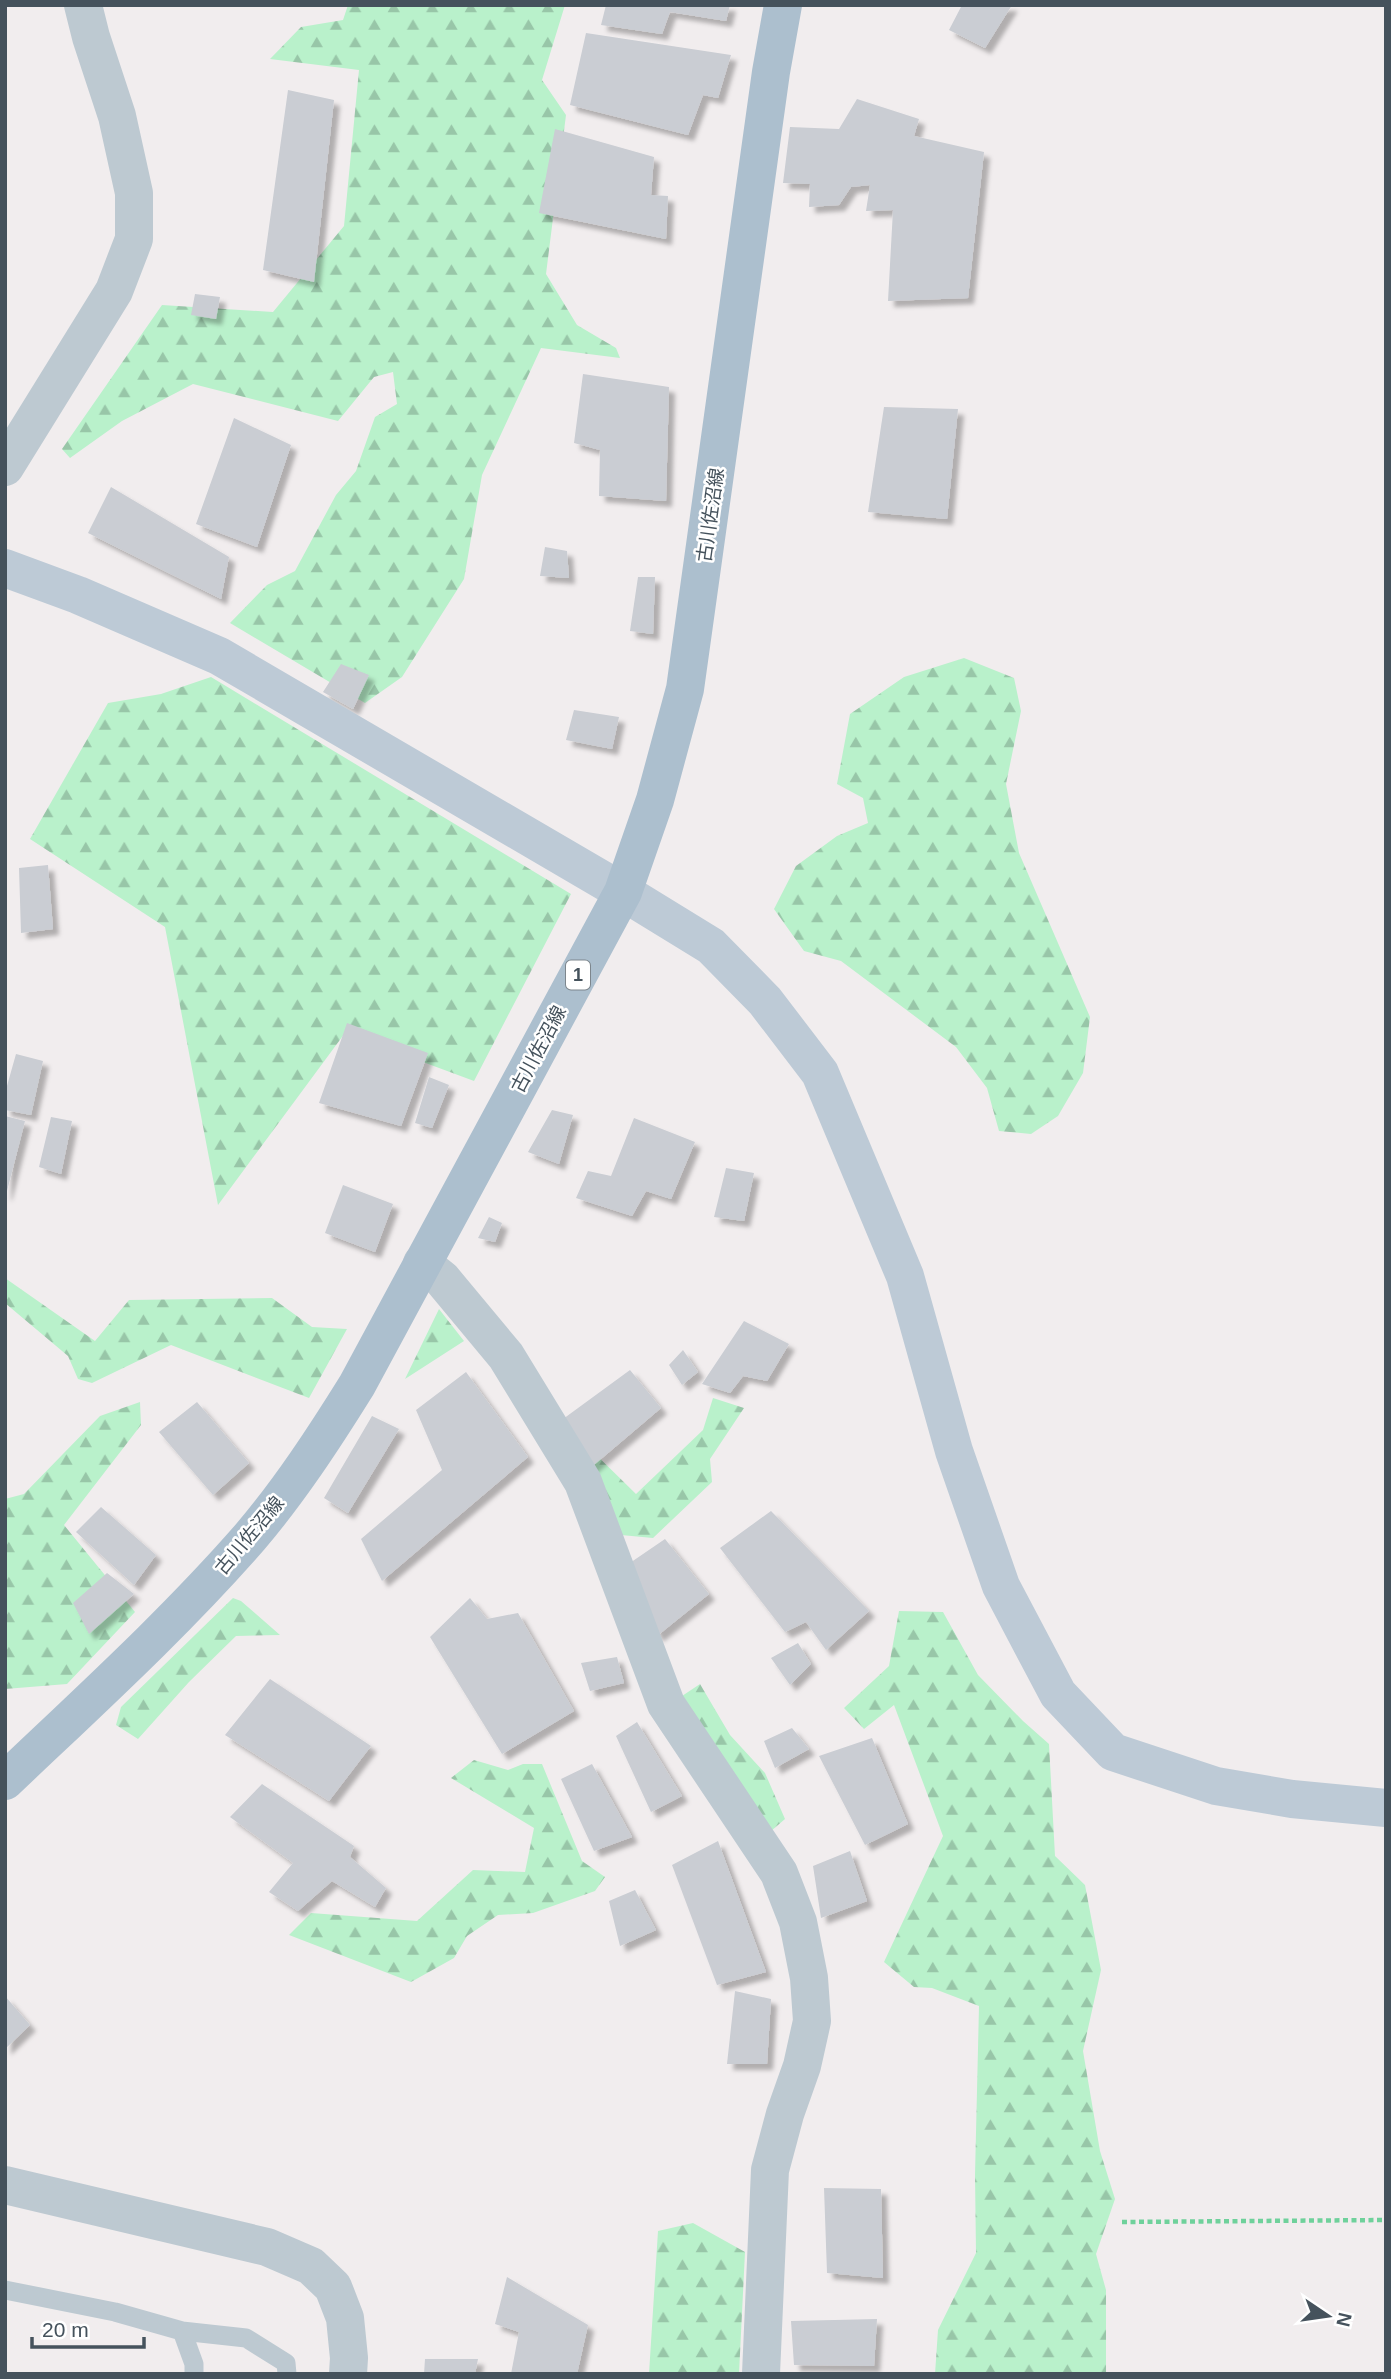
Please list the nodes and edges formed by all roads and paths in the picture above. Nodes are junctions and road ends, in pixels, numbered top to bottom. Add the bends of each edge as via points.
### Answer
1 (83, 5) edge
2 (783, 5) edge
3 (5, 467) edge
4 (5, 568) edge
5 (623, 892) junction
6 (422, 1263) junction
7 (5, 1781) edge
8 (1386, 1808) edge
9 (5, 2185) edge
10 (1386, 2220) edge
11 (1122, 2222) dead end
12 (5, 2290) edge
13 (182, 2331) junction
14 (194, 2374) edge
15 (287, 2374) edge
16 (348, 2374) edge
17 (761, 2374) edge

1 - 3 street via 117,116 134,193 134,240 114,291
2 - 5 main road, 古川佐沼線 / 1 via 685,689 655,800
4 - 5 street via 219,656
5 - 6 main road, 古川佐沼線 / 1
5 - 8 street via 711,946 765,1001 820,1073 905,1276 954,1451 1001,1586 1058,1694 1113,1752 1216,1786
6 - 7 main road, 古川佐沼線 / 1 via 351,1396 310,1460 251,1536 180,1615
6 - 17 street via 442,1279 506,1356 583,1482 666,1704 779,1873 798,1922 812,2021 770,2170
9 - 16 street via 267,2247 311,2266 333,2287 345,2318
10 - 11 path
12 - 13 lane
13 - 14 lane
13 - 15 lane via 246,2339 286,2363

